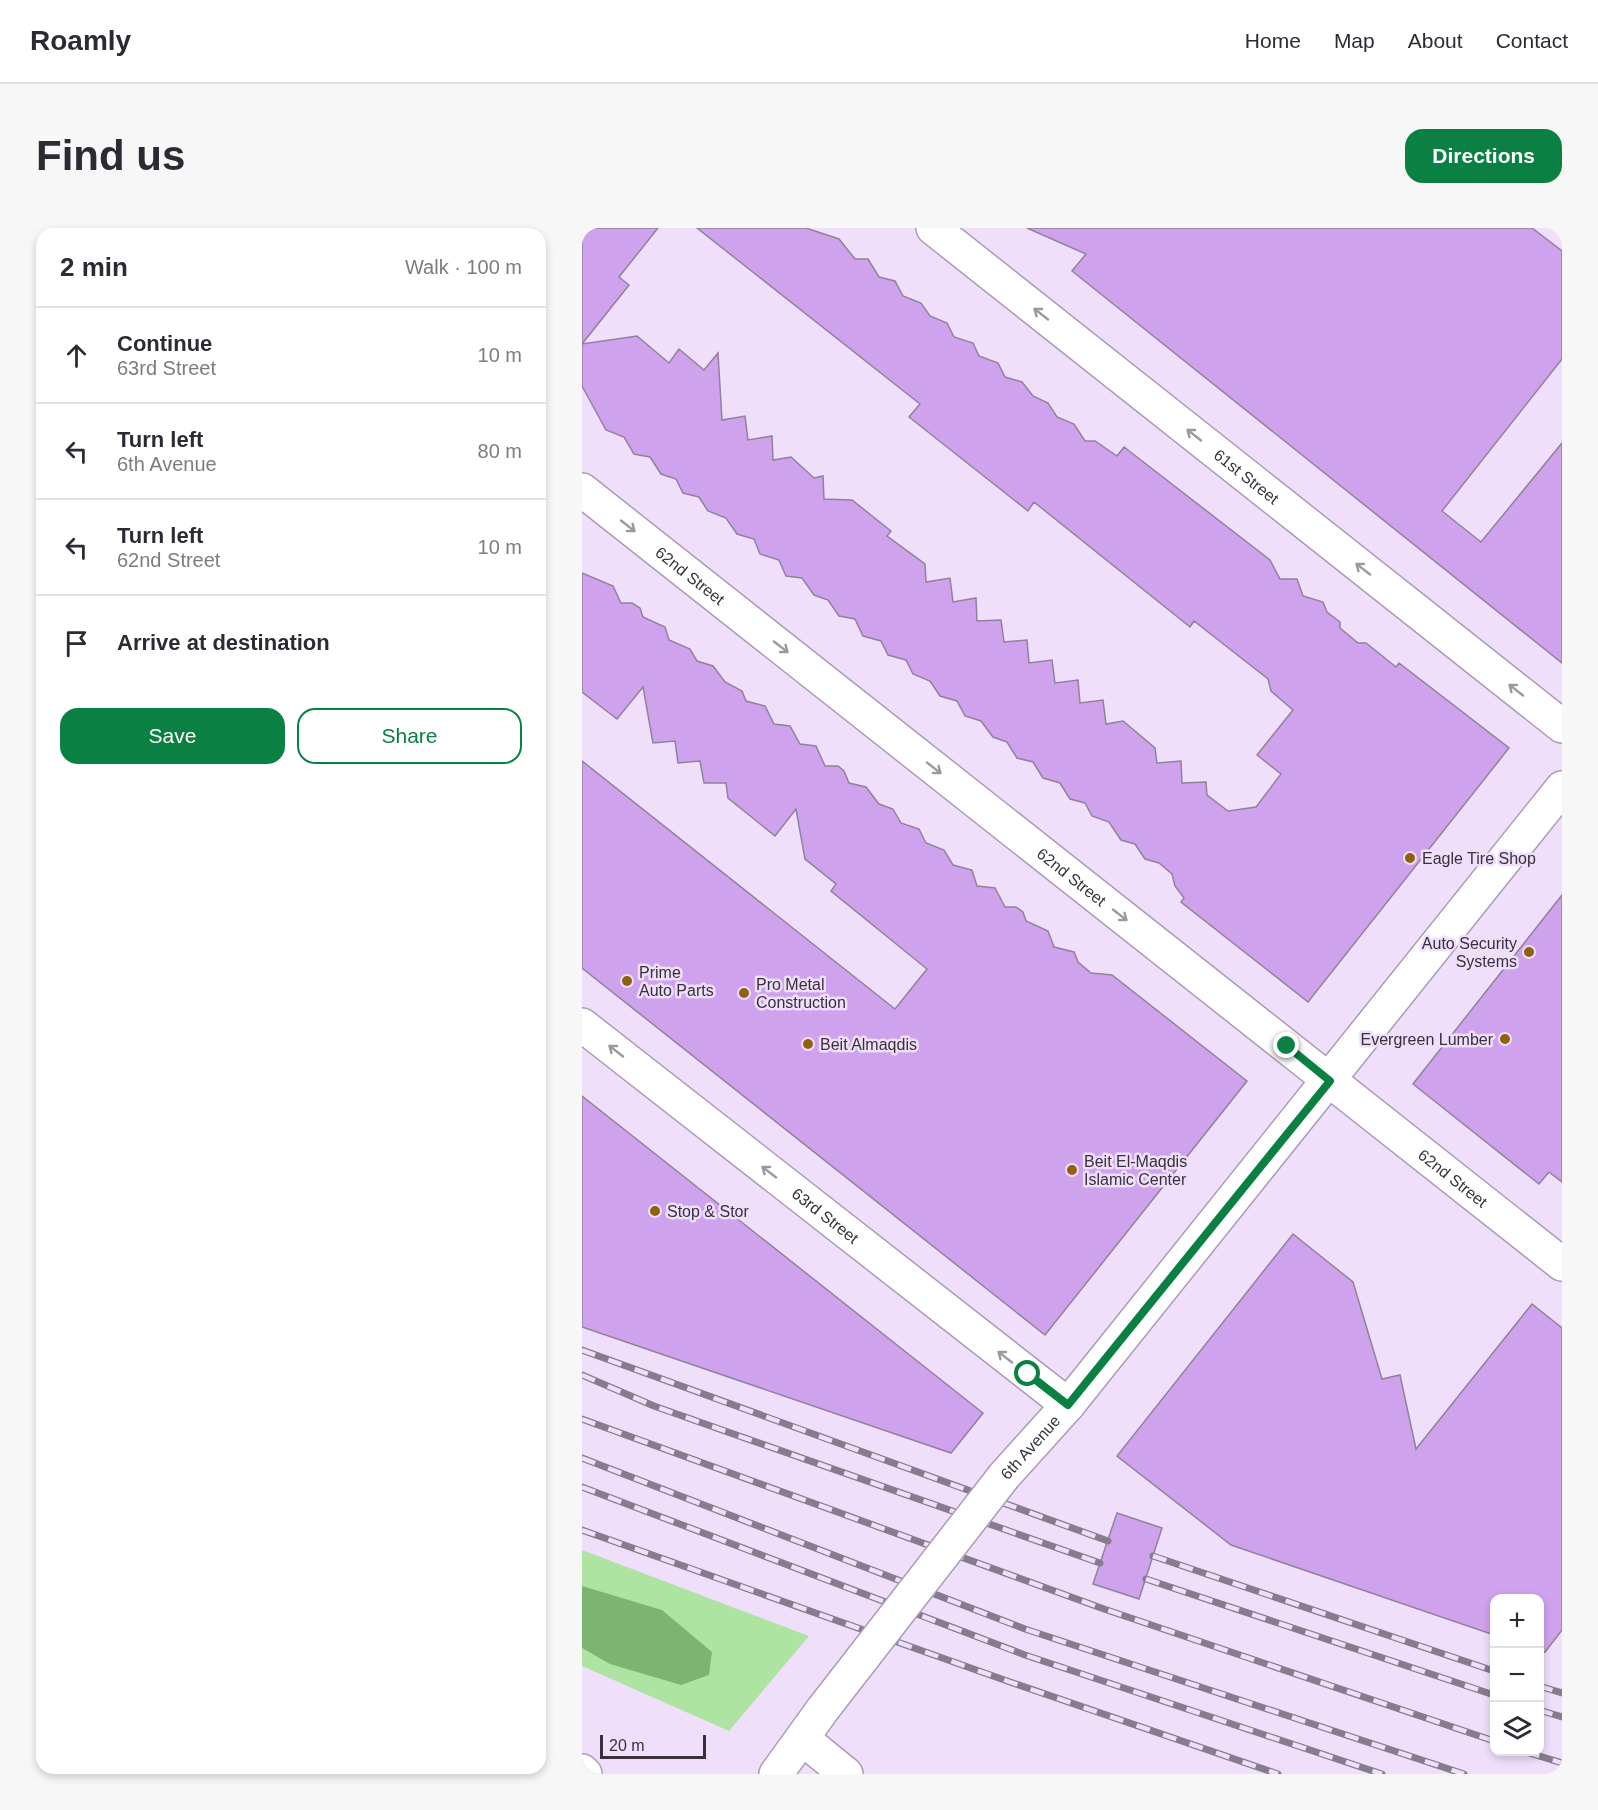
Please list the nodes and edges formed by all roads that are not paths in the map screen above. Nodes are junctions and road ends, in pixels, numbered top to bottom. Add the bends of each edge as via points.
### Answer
1 (933, 228) edge
2 (582, 490) edge
3 (1562, 726) edge
4 (1562, 788) edge
5 (582, 1025) edge
6 (1330, 1081) junction
7 (1562, 1264) edge
8 (1068, 1405) junction
9 (803, 1739) junction
10 (776, 1774) edge
11 (846, 1774) edge

3 -> 1 street, 61st Street
2 -> 6 street, 62nd Street
4 - 6 street, 6th Avenue
8 -> 5 street, 63rd Street
6 - 7 street, 62nd Street
6 - 8 street, 6th Avenue
8 - 9 street, 6th Avenue, bridge via 1005,1476 823,1708
9 - 10 street, 6th Avenue
9 - 11 street

